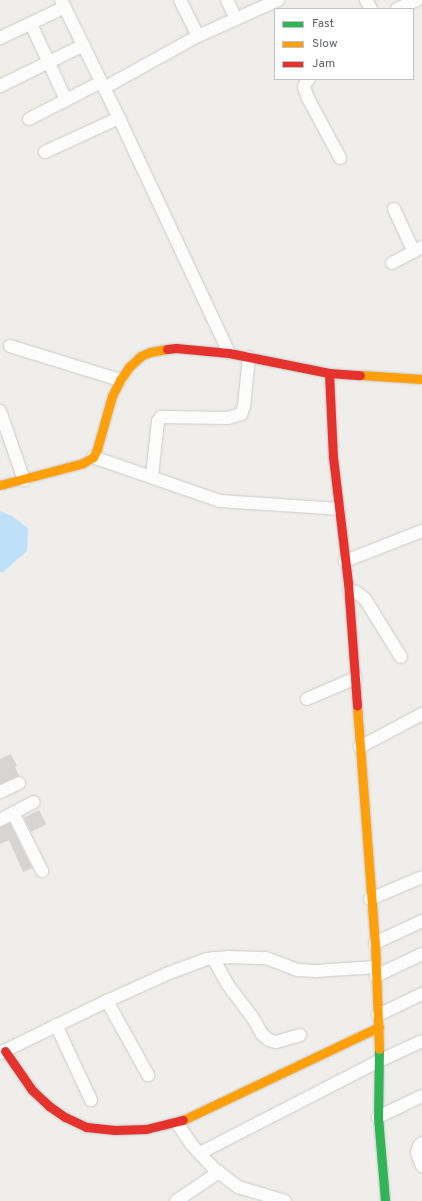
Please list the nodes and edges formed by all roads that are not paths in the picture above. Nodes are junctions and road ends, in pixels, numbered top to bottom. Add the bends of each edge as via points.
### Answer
1 (180, 0) edge
2 (227, 0) edge
3 (278, 0) edge
4 (417, 0) edge
5 (63, 4) edge
6 (399, 8) edge
7 (236, 19) junction
8 (31, 24) junction
9 (198, 36) junction
10 (0, 38) edge
11 (84, 45) junction
12 (49, 63) junction
13 (308, 80) edge
14 (103, 85) junction
15 (0, 86) edge
16 (66, 100) junction
17 (119, 118) junction
18 (29, 119) dead end
19 (45, 152) dead end
20 (340, 158) dead end
21 (394, 209) dead end
22 (418, 249) edge
23 (392, 263) dead end
24 (10, 346) dead end
25 (229, 353) junction
26 (249, 357) junction
27 (329, 374) junction
28 (422, 379) edge
29 (120, 380) junction
30 (0, 411) edge
31 (93, 457) junction
32 (152, 476) junction
33 (24, 480) junction
34 (0, 485) edge
35 (339, 509) junction
36 (422, 531) edge
37 (345, 561) junction
38 (349, 590) junction
39 (401, 657) dead end
40 (356, 678) junction
41 (307, 699) dead end
42 (422, 714) edge
43 (360, 747) junction
44 (19, 783) dead end
45 (0, 792) edge
46 (34, 802) dead end
47 (13, 812) junction
48 (0, 820) edge
49 (42, 871) dead end
50 (422, 878) edge
51 (370, 899) junction
52 (422, 921) edge
53 (375, 943) junction
54 (422, 954) edge
55 (214, 958) junction
56 (376, 972) junction
57 (422, 994) edge
58 (107, 1000) junction
59 (378, 1021) junction
60 (56, 1026) junction
61 (300, 1035) dead end
62 (422, 1041) edge
63 (3, 1052) edge
64 (378, 1061) junction
65 (148, 1076) dead end
66 (422, 1096) edge
67 (91, 1100) dead end
68 (378, 1117) junction
69 (177, 1123) junction
70 (422, 1144) edge
71 (200, 1153) junction
72 (422, 1166) edge
73 (219, 1172) junction
74 (176, 1201) edge
75 (286, 1201) edge
76 (385, 1201) edge

1 - 9 street
2 - 7 street
3 - 7 street
4 - 6 street
5 - 8 street
5 - 11 street
7 - 9 street
8 - 10 street
8 - 12 street
9 - 14 street
11 - 12 street
11 - 14 street
12 - 15 street
12 - 16 street
13 - 20 street via 304,87 308,98
14 - 16 street
14 - 17 street
16 - 18 street
17 - 19 street
17 - 25 street
21 - 22 street
22 - 23 street
24 - 29 street
25 - 26 street
25 - 29 street via 176,348 150,352 129,367
26 - 27 street
26 - 32 street via 241,414 228,418 161,416 158,421
27 - 28 street
27 - 35 street via 333,457
29 - 31 street via 112,396 98,449
30 - 33 street
31 - 32 street
31 - 33 street via 83,463
32 - 35 street via 220,501
33 - 34 street
35 - 37 street
36 - 37 street
37 - 38 street
38 - 39 street via 365,599
38 - 40 street
40 - 41 street
40 - 43 street
42 - 43 street
43 - 51 street
44 - 45 street
46 - 47 street
47 - 48 street
47 - 49 street
50 - 51 street
51 - 53 street
52 - 53 street
53 - 56 street
54 - 56 street
55 - 56 street via 266,958 294,969
55 - 58 street via 198,961
55 - 61 street via 228,985 262,1034 276,1042
56 - 59 street
57 - 59 street
58 - 60 street
58 - 65 street
59 - 64 street
59 - 69 street
60 - 63 street
60 - 67 street
62 - 64 street
63 - 69 street via 32,1090 49,1106 86,1128 146,1129
64 - 68 street
64 - 71 street
66 - 68 street
68 - 76 street
69 - 71 street
70 - 72 street via 417,1153
71 - 73 street
73 - 74 street
73 - 75 street via 238,1187

